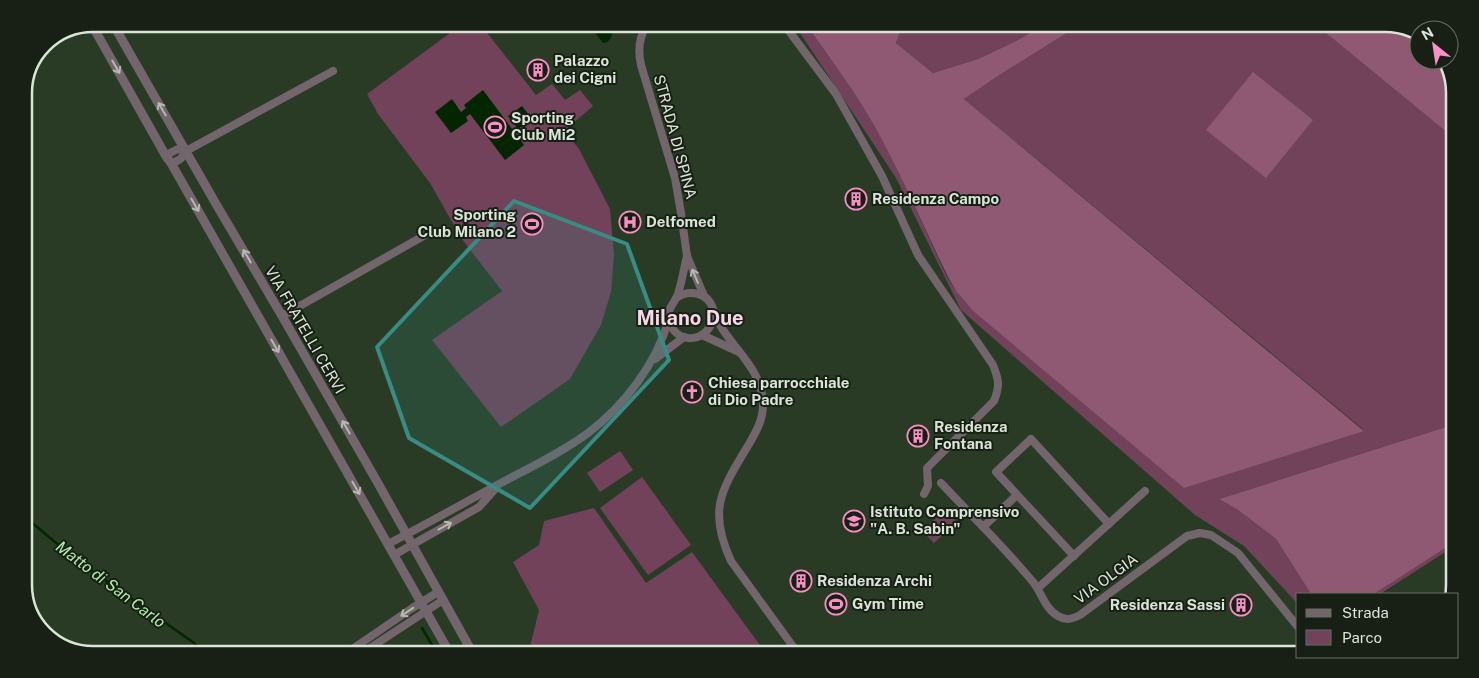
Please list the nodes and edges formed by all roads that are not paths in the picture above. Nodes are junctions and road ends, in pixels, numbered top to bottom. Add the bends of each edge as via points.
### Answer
1 (96, 32) edge
2 (118, 32) edge
3 (643, 32) edge
4 (790, 32) edge
5 (332, 71) dead end
6 (186, 152) junction
7 (169, 160) junction
8 (428, 234) dead end
9 (687, 256) junction
10 (704, 296) junction
11 (676, 298) junction
12 (714, 314) junction
13 (282, 316) junction
14 (669, 320) junction
15 (702, 336) junction
16 (684, 337) junction
17 (739, 352) junction
18 (653, 360) junction
19 (500, 483) junction
20 (942, 483) dead end
21 (1146, 491) dead end
22 (924, 494) dead end
23 (1017, 495) junction
24 (1109, 524) junction
25 (983, 528) junction
26 (407, 535) junction
27 (388, 544) junction
28 (412, 545) junction
29 (394, 556) junction
30 (1074, 556) junction
31 (1038, 588) junction
32 (440, 596) junction
33 (423, 607) junction
34 (1296, 625) edge
35 (358, 646) edge
36 (372, 646) edge
37 (446, 646) edge
38 (469, 646) edge
39 (793, 646) edge

1 -> 7 street
6 -> 2 street, VIA FRATELLI CERVI
3 - 9 street, STRADA DI SPINA via 639,48 641,65 674,178
4 - 22 street via 836,94 882,176 918,255 993,365 998,378 994,401 928,468 928,486
5 - 6 street
6 - 7 street via 178,149 170,153
13 -> 6 street, VIA FRATELLI CERVI
7 -> 27 street
8 - 13 street
10 -> 9 street
9 - 11 street
10 - 11 street via 687,293
10 - 12 street via 713,307
11 - 14 street via 670,308
12 - 15 street via 709,330
12 - 17 street
26 -> 13 street, VIA FRATELLI CERVI
14 - 16 street via 672,328
14 - 18 street
15 - 16 street
15 - 17 street
16 - 18 street
17 - 39 street via 758,378 762,414 758,428 724,487 719,510 720,533 731,561
18 - 19 street via 620,404 589,432
19 - 26 street
28 -> 19 street via 479,508
20 - 25 street, VIA OLGIA
21 - 24 street
23 - 24 street via 996,472 1031,439
23 - 25 street
23 - 30 street
24 - 30 street
25 - 31 street, VIA OLGIA
26 - 27 street
26 - 28 street, VIA FRATELLI CERVI
27 - 29 street
28 - 29 street
28 - 32 street, VIA FRATELLI CERVI
29 - 33 street
30 - 31 street
31 - 34 street, VIA OLGIA via 1055,614 1066,620 1074,618 1187,536 1204,533 1238,553
32 - 33 street
32 - 38 street, VIA FRATELLI CERVI
33 -> 35 street
33 - 36 street
33 - 37 street

